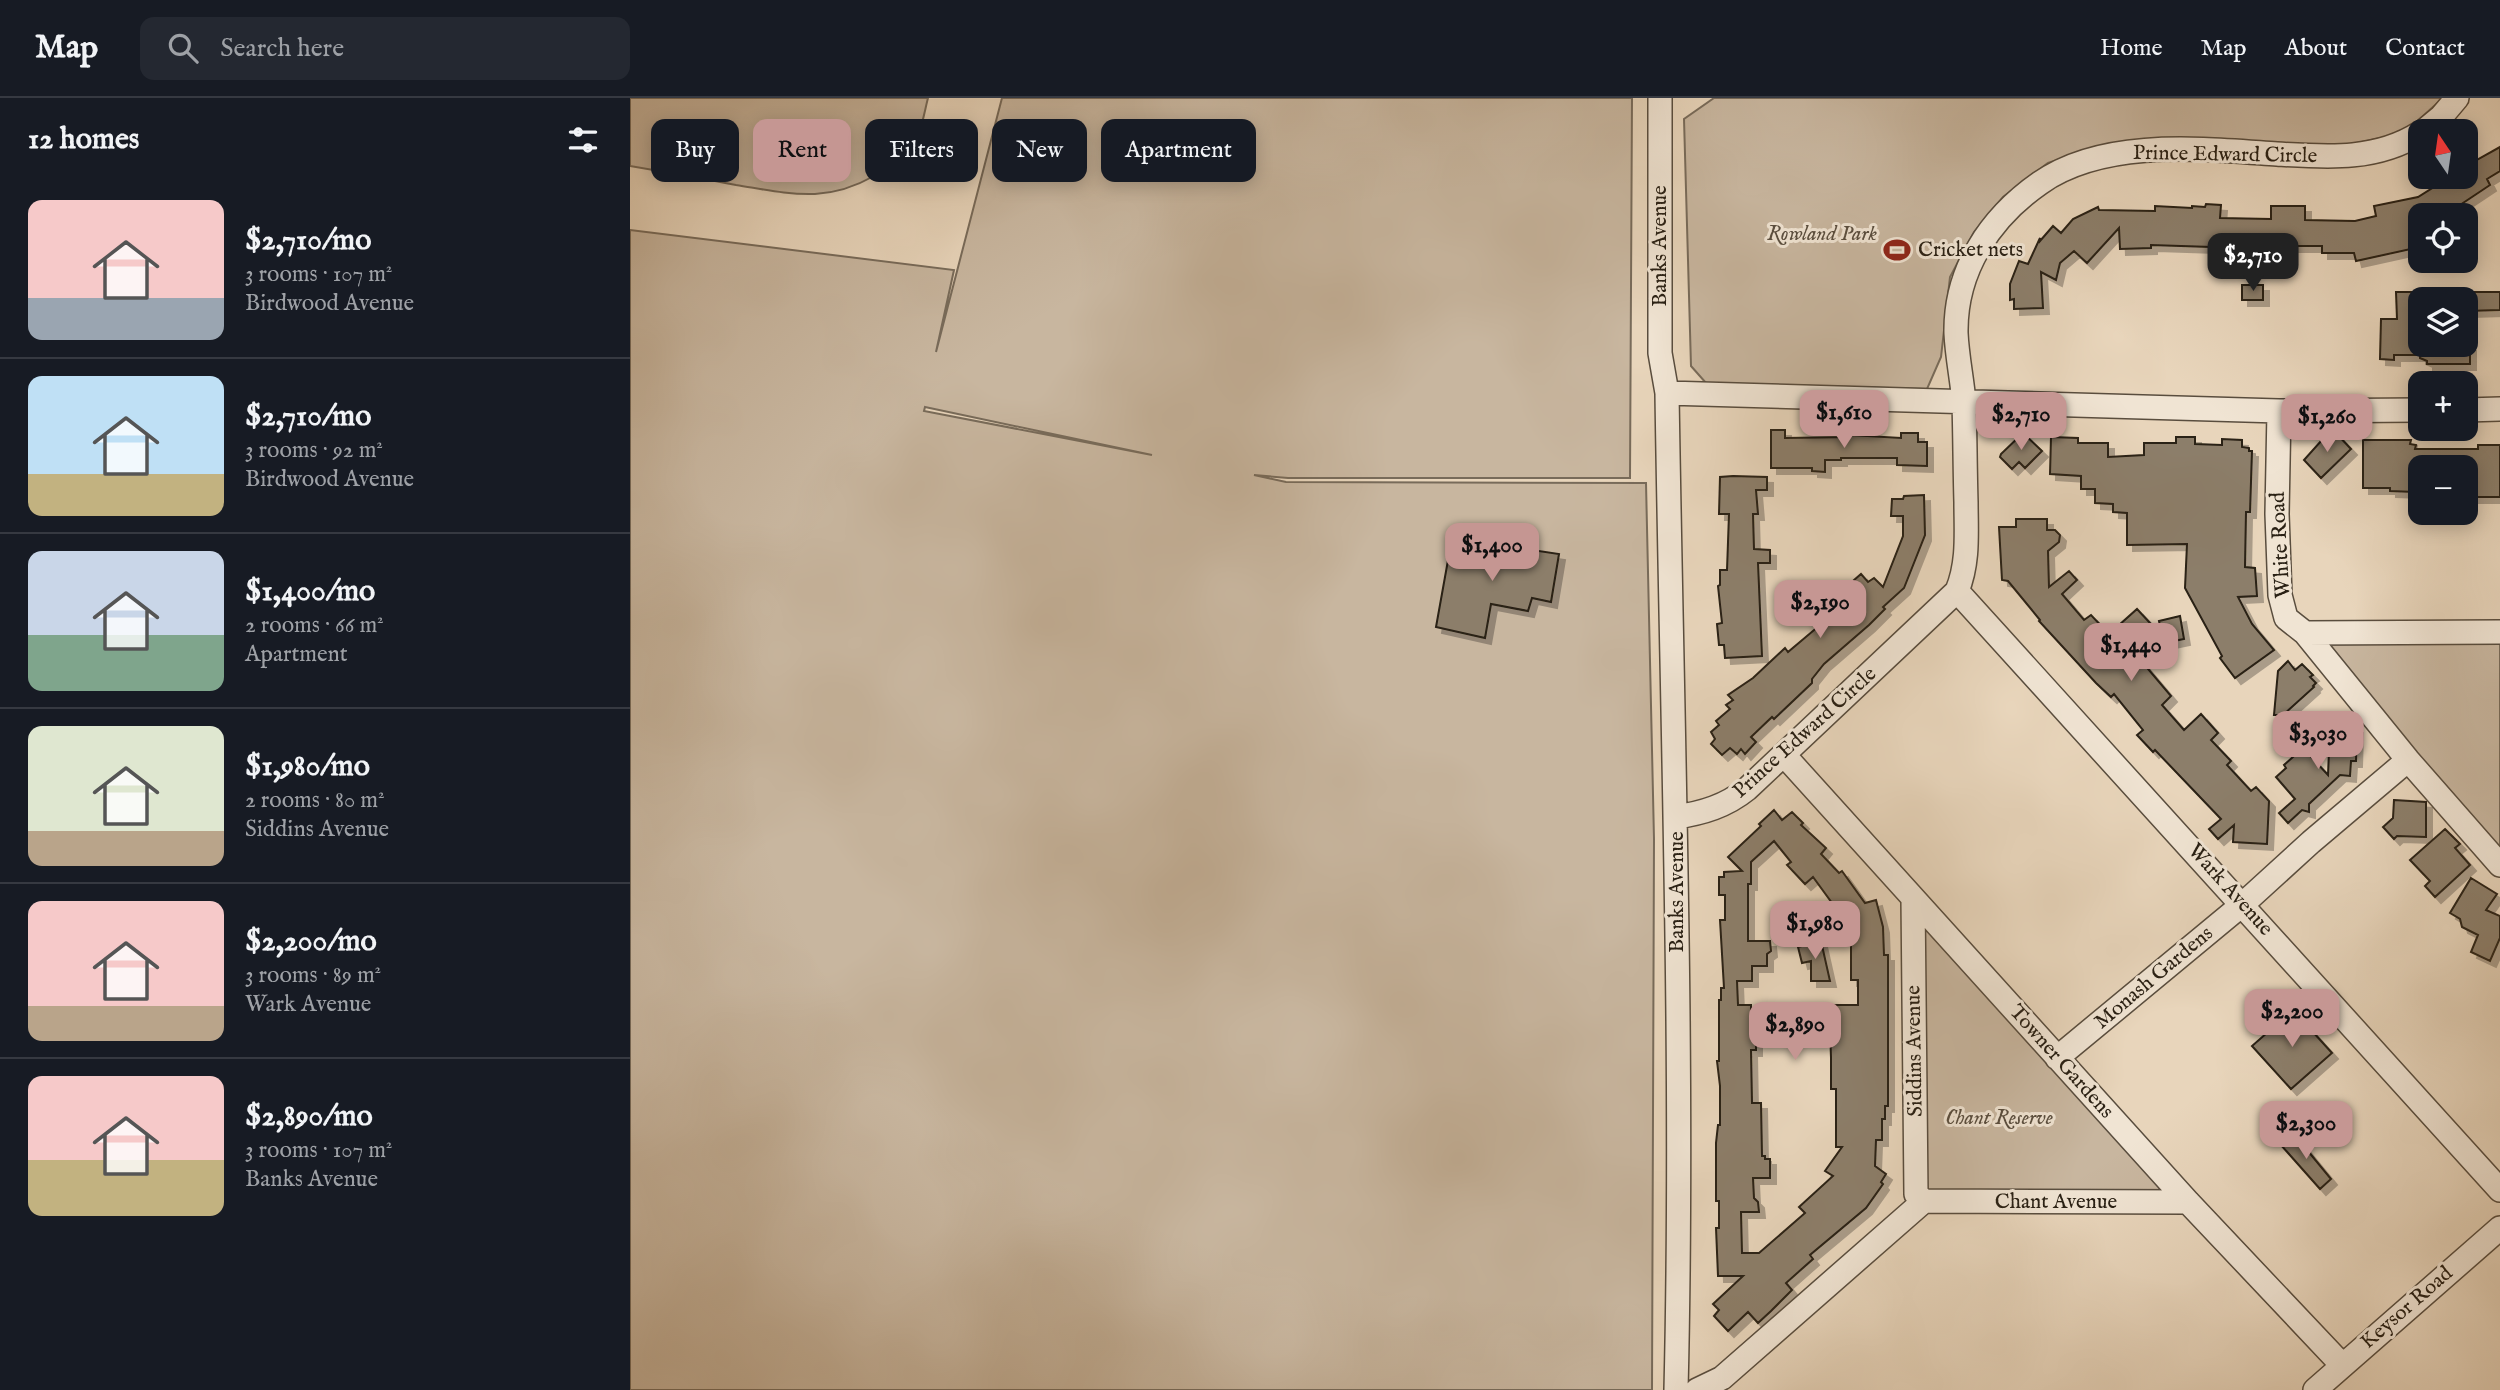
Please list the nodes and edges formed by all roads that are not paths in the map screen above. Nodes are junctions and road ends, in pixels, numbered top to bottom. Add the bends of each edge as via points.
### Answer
1 (1660, 98) edge
2 (1671, 98) edge
3 (2457, 98) edge
4 (2438, 119) edge
5 (2408, 139) edge
6 (1667, 393) junction
7 (1964, 401) junction
8 (2408, 410) edge
9 (2478, 410) edge
10 (2500, 410) edge
11 (2279, 411) junction
12 (1957, 591) junction
13 (2500, 632) edge
14 (2305, 633) junction
15 (1784, 755) junction
16 (2408, 760) junction
17 (1676, 817) junction
18 (2500, 865) edge
19 (1913, 898) junction
20 (2243, 904) junction
21 (2057, 1058) junction
22 (2500, 1191) edge
23 (1924, 1201) junction
24 (2188, 1202) junction
25 (2500, 1228) edge
26 (2342, 1365) junction
27 (1676, 1390) edge
28 (1697, 1390) edge
29 (2315, 1390) edge

1 - 6 street, Banks Avenue via 1660,353
2 - 6 street, Banks Avenue via 1673,357
3 - 4 street, Prince Edward Circle
5 - 7 street, Prince Edward Circle via 2366,154 2327,157 2118,153 2067,167 2044,180 2000,217 1968,268 1956,332
6 - 7 street
6 - 17 street, Banks Avenue
7 - 11 street
7 - 12 street, Prince Edward Circle via 1966,553
8 - 11 street
9 - 10 street
11 - 14 street, White Road via 2280,595 2286,618
12 - 15 street, Prince Edward Circle
12 - 20 street, Wark Avenue
13 - 14 street
14 - 16 street, White Road
15 - 17 street, Prince Edward Circle via 1733,800
15 - 19 street, Towner Gardens
16 - 18 street, White Road
16 - 20 street, Monash Gardens
17 - 27 street, Banks Avenue
19 - 21 street, Towner Gardens
19 - 23 street, Siddins Avenue via 1916,1194
20 - 21 street, Monash Gardens
20 - 22 street, Wark Avenue
21 - 24 street, Towner Gardens
23 - 24 street, Chant Avenue
23 - 28 street via 1722,1378
24 - 26 street, Towner Gardens
25 - 26 street, Keysor Road
26 - 29 street, Keysor Road

